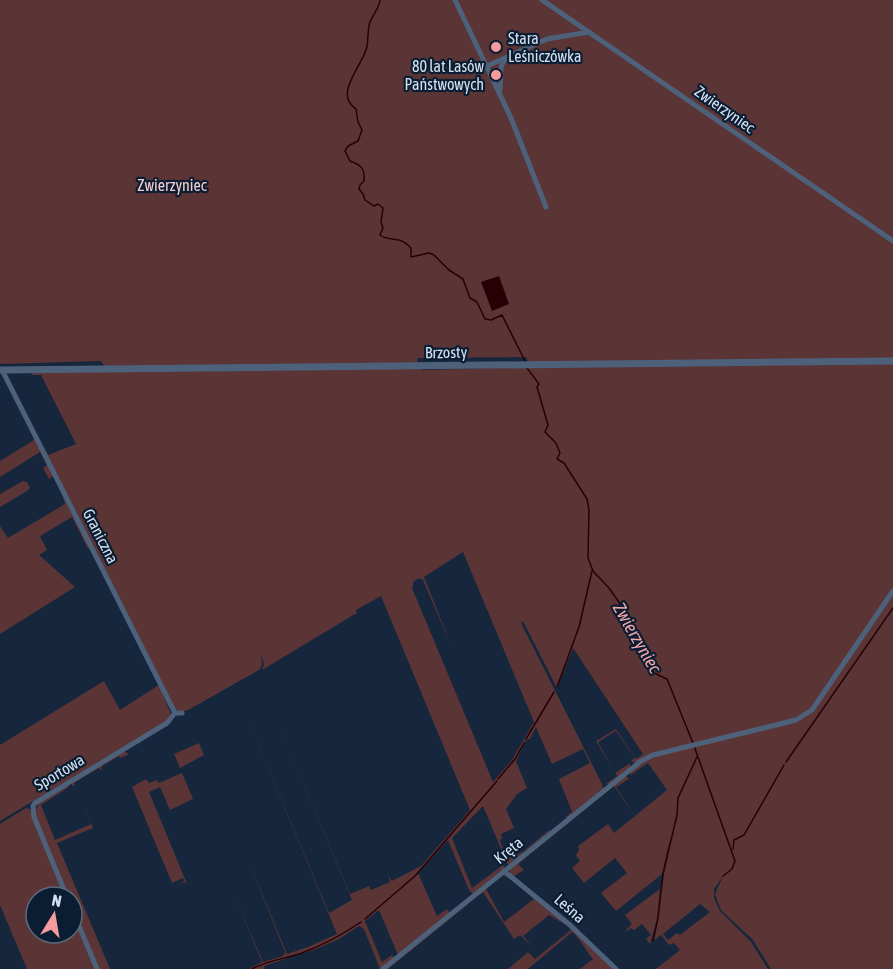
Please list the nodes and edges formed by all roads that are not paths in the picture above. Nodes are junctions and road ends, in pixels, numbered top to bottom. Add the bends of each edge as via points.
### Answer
1 (455, 0) edge
2 (542, 0) edge
3 (589, 32) junction
4 (505, 59) junction
5 (487, 66) junction
6 (499, 91) junction
7 (546, 207) dead end
8 (893, 241) edge
9 (893, 361) edge
10 (1, 370) edge
11 (893, 591) edge
12 (175, 713) junction
13 (182, 713) dead end
14 (504, 870) junction
15 (62, 885) edge
16 (84, 938) edge
17 (97, 969) edge
18 (383, 969) edge
19 (616, 969) edge

1 - 5 street
2 - 3 street, Zwierzyniec
3 - 4 street via 546,39
3 - 8 street, Zwierzyniec
4 - 5 street
4 - 6 street
5 - 6 street
6 - 7 street
9 - 10 street, Brzosty
10 - 12 street, Graniczna
11 - 14 street, Kręta via 806,716 641,761
12 - 13 street
12 - 15 street, Sportowa via 167,723 33,806
14 - 18 street, Kręta
14 - 19 street, Leśna
16 - 17 street

